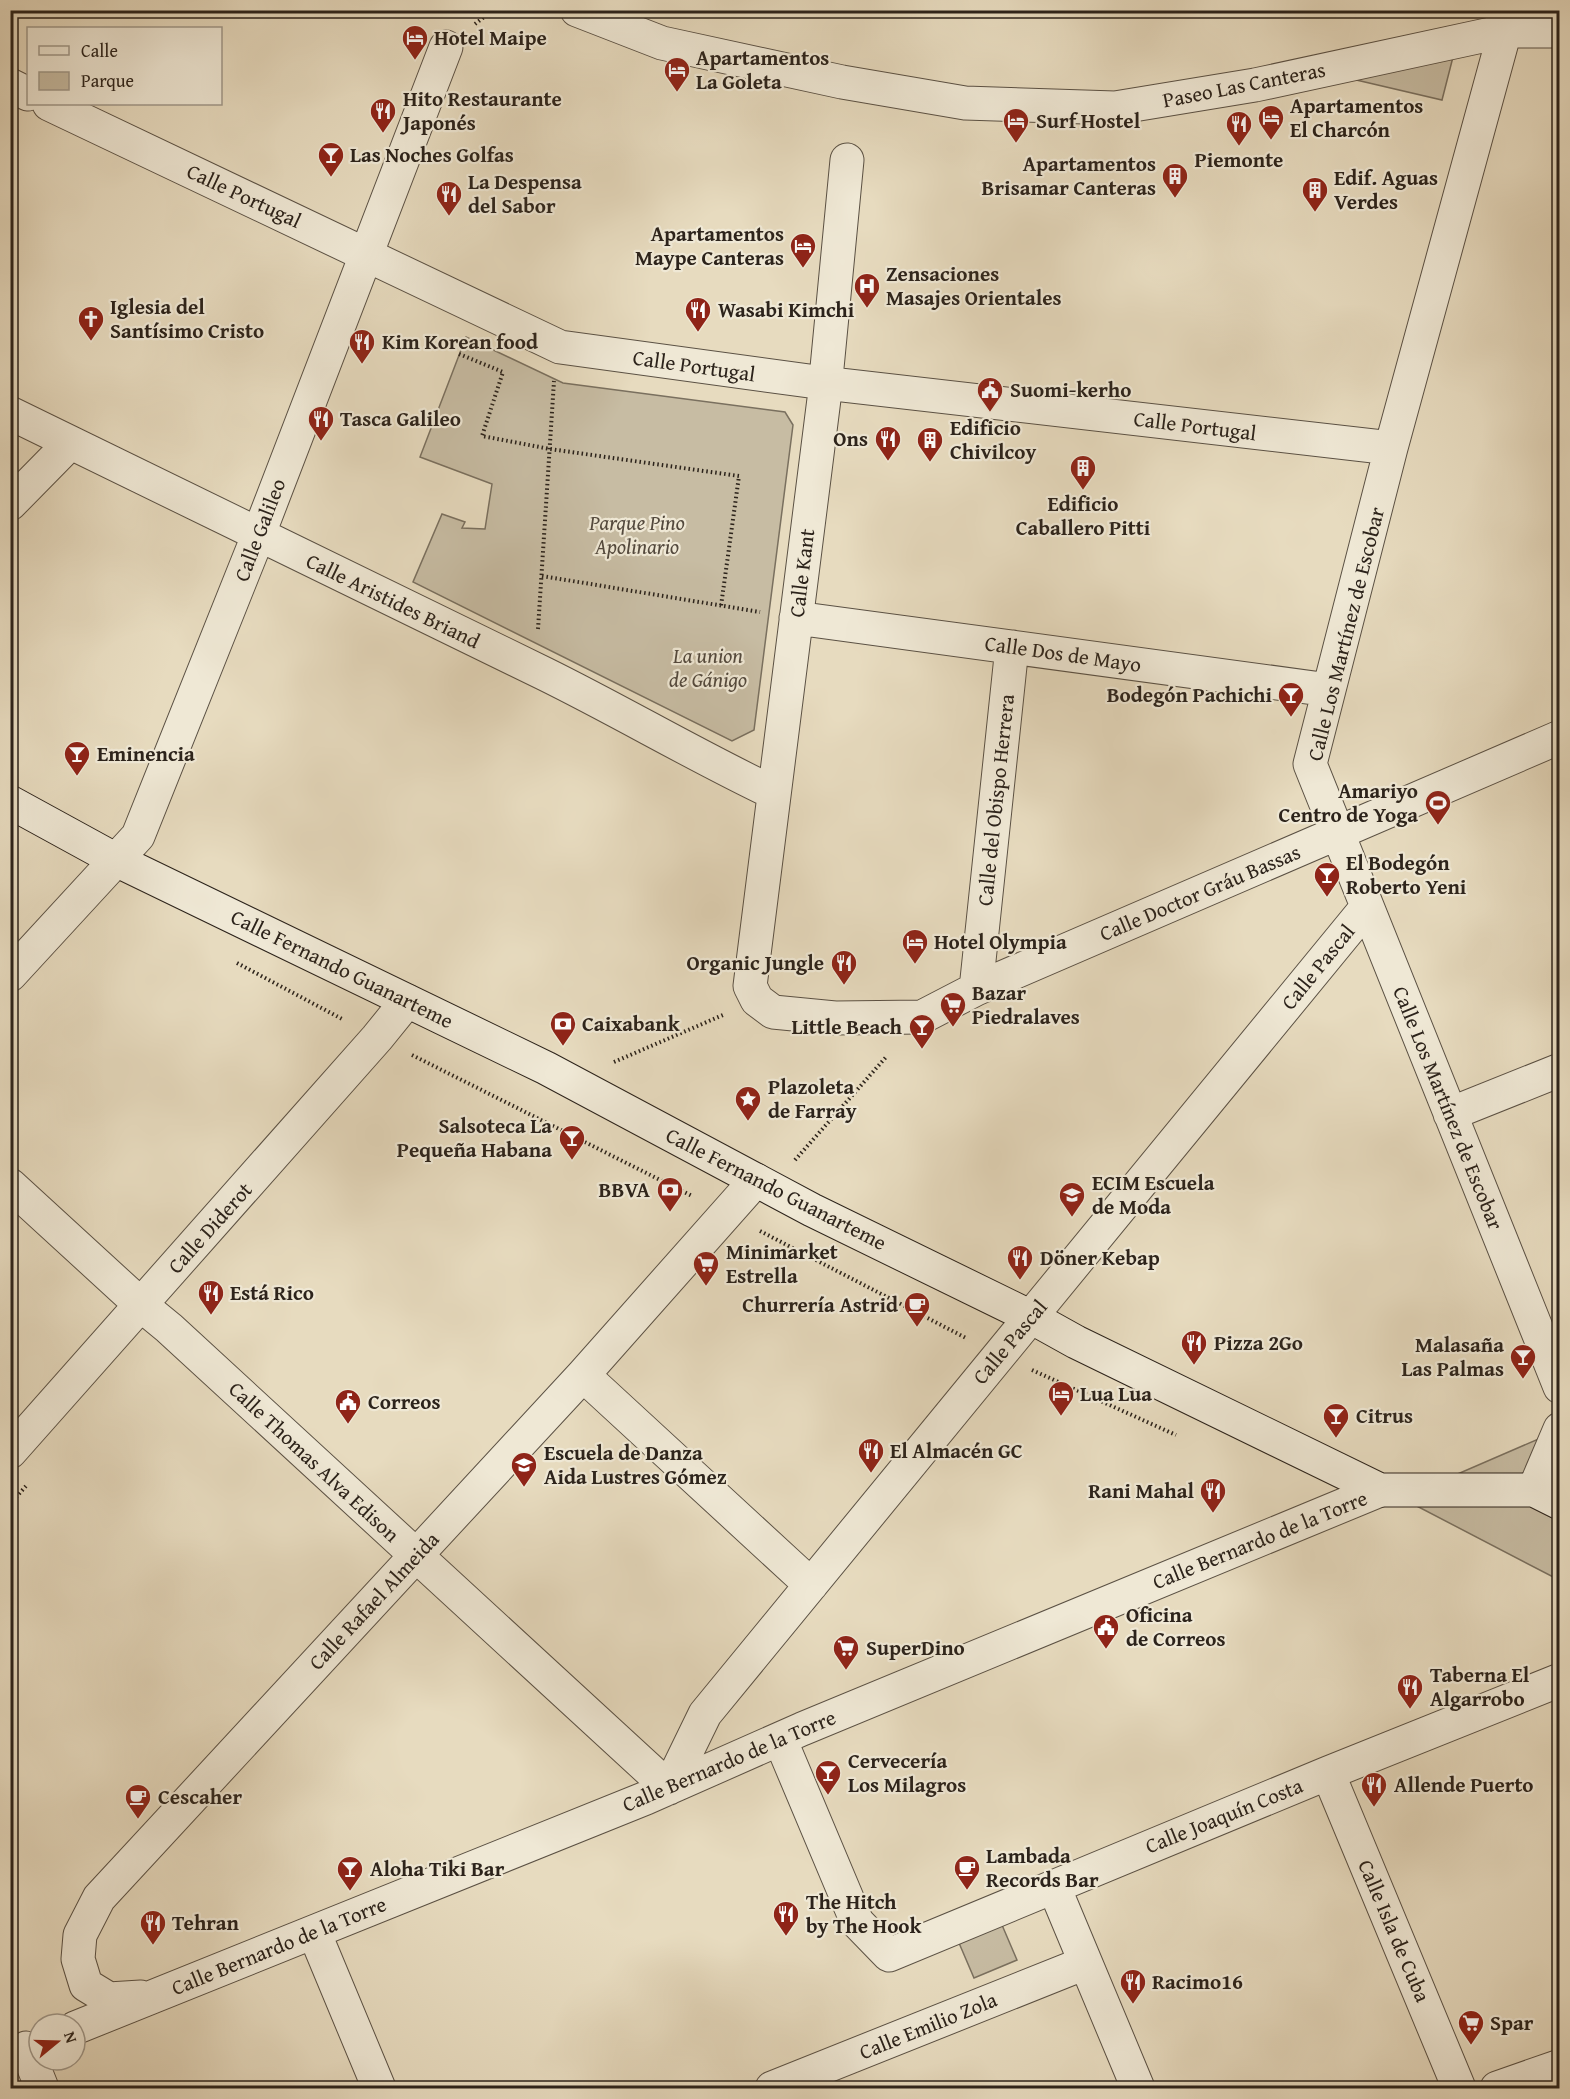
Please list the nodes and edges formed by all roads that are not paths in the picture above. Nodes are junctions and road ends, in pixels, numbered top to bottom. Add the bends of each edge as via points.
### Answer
1 (577, 10) edge
2 (1505, 31) junction
3 (1560, 31) edge
4 (446, 47) dead end
5 (10, 85) edge
6 (27, 94) edge
7 (51, 105) edge
8 (847, 160) dead end
9 (367, 255) junction
10 (824, 383) junction
11 (10, 413) edge
12 (70, 442) junction
13 (1391, 448) junction
14 (10, 504) edge
15 (258, 536) junction
16 (783, 616) junction
17 (1012, 647) junction
18 (1329, 690) junction
19 (1560, 737) edge
20 (774, 793) junction
21 (10, 802) edge
22 (1338, 834) junction
23 (116, 860) junction
24 (1368, 907) junction
25 (10, 975) edge
26 (976, 989) junction
27 (407, 1001) junction
28 (835, 1018) joint
29 (1560, 1070) edge
30 (1450, 1114) junction
31 (763, 1184) junction
32 (10, 1185) edge
33 (141, 1305) junction
34 (1031, 1317) junction
35 (583, 1376) junction
36 (1560, 1387) edge
37 (1560, 1429) edge
38 (10, 1452) edge
39 (1380, 1490) junction
40 (1547, 1497) edge
41 (416, 1556) junction
42 (811, 1585) junction
43 (1560, 1680) edge
44 (780, 1739) junction
45 (1328, 1773) junction
46 (669, 1788) junction
47 (1054, 1887) junction
48 (314, 1932) junction
49 (1085, 1964) junction
50 (152, 1997) junction
51 (87, 2023) edge
52 (25, 2048) edge
53 (1560, 2066) edge
54 (808, 2081) edge
55 (42, 2088) edge
56 (379, 2088) edge
57 (772, 2088) edge
58 (1138, 2088) edge
59 (1459, 2088) edge
60 (1497, 2088) edge

1 - 2 street, Paseo Las Canteras via 662,43 842,82 965,103 1115,108 1255,85
2 - 3 street, Paseo Las Canteras
2 - 13 street, Calle Los Martínez de Escobar
4 - 9 street, Calle Galileo
5 - 6 street
7 - 9 street, Calle Portugal
8 - 10 street, Calle Kant
9 - 10 street, Calle Portugal via 560,347
9 - 15 street, Calle Galileo
10 - 13 street, Calle Portugal
10 - 16 street, Calle Kant
11 - 12 street, Calle Aristides Briand
12 - 14 street
12 - 15 street, Calle Aristides Briand
13 - 18 street, Calle Los Martínez de Escobar
15 - 20 street, Calle Aristides Briand via 547,675
15 - 23 street, Calle Galileo via 138,836
16 - 17 street, Calle Dos de Mayo
16 - 20 street, Calle Kant
17 - 18 street, Calle Dos de Mayo
17 - 26 street, Calle del Obispo Herrera
18 - 22 street, Calle Los Martínez de Escobar via 1310,764
19 - 22 street, Calle Doctor Gráu Bassas
20 - 28 street, Calle Kant via 753,993 773,1012
21 - 23 street, Calle Fernando Guanarteme
22 - 24 street, Calle Los Martínez de Escobar
22 - 26 street, Calle Doctor Gráu Bassas
23 - 25 street, Calle Galileo
23 - 27 street, Calle Fernando Guanarteme
24 - 30 street, Calle Los Martínez de Escobar
24 - 34 street, Calle Pascal
26 - 28 street, Calle Doctor Gráu Bassas via 922,1017
27 - 31 street, Calle Fernando Guanarteme via 570,1081
27 - 33 street, Calle Diderot
29 - 30 street
30 - 36 street, Calle Los Martínez de Escobar
31 - 34 street, Calle Fernando Guanarteme
31 - 35 street, Calle Rafael Almeida
32 - 33 street, Calle Thomas Alva Edison
33 - 38 street, Calle Diderot
33 - 41 street, Calle Thomas Alva Edison
34 - 39 street, Calle Fernando Guanarteme
34 - 42 street, Calle Pascal
35 - 41 street, Calle Rafael Almeida
35 - 42 street
37 - 40 street
39 - 40 street, Calle Fernando Guanarteme
39 - 44 street, Calle Bernardo de la Torre
41 - 46 street, Calle Thomas Alva Edison
41 - 50 street, Calle Rafael Almeida via 99,1898 80,1935 78,1959 86,1985 109,1999
42 - 46 street, Calle Pascal via 705,1714
43 - 45 street, Calle Joaquín Costa
44 - 46 street, Calle Bernardo de la Torre
44 - 47 street, Calle Joaquín Costa via 857,1922 889,1955
45 - 47 street, Calle Joaquín Costa
45 - 59 street, Calle Isla de Cuba
46 - 48 street, Calle Bernardo de la Torre
47 - 49 street
48 - 50 street, Calle Bernardo de la Torre
48 - 56 street
49 - 54 street, Calle Emilio Zola
49 - 58 street
50 - 51 street, Calle Bernardo de la Torre
52 - 55 street
53 - 60 street
54 - 57 street, Calle Emilio Zola

